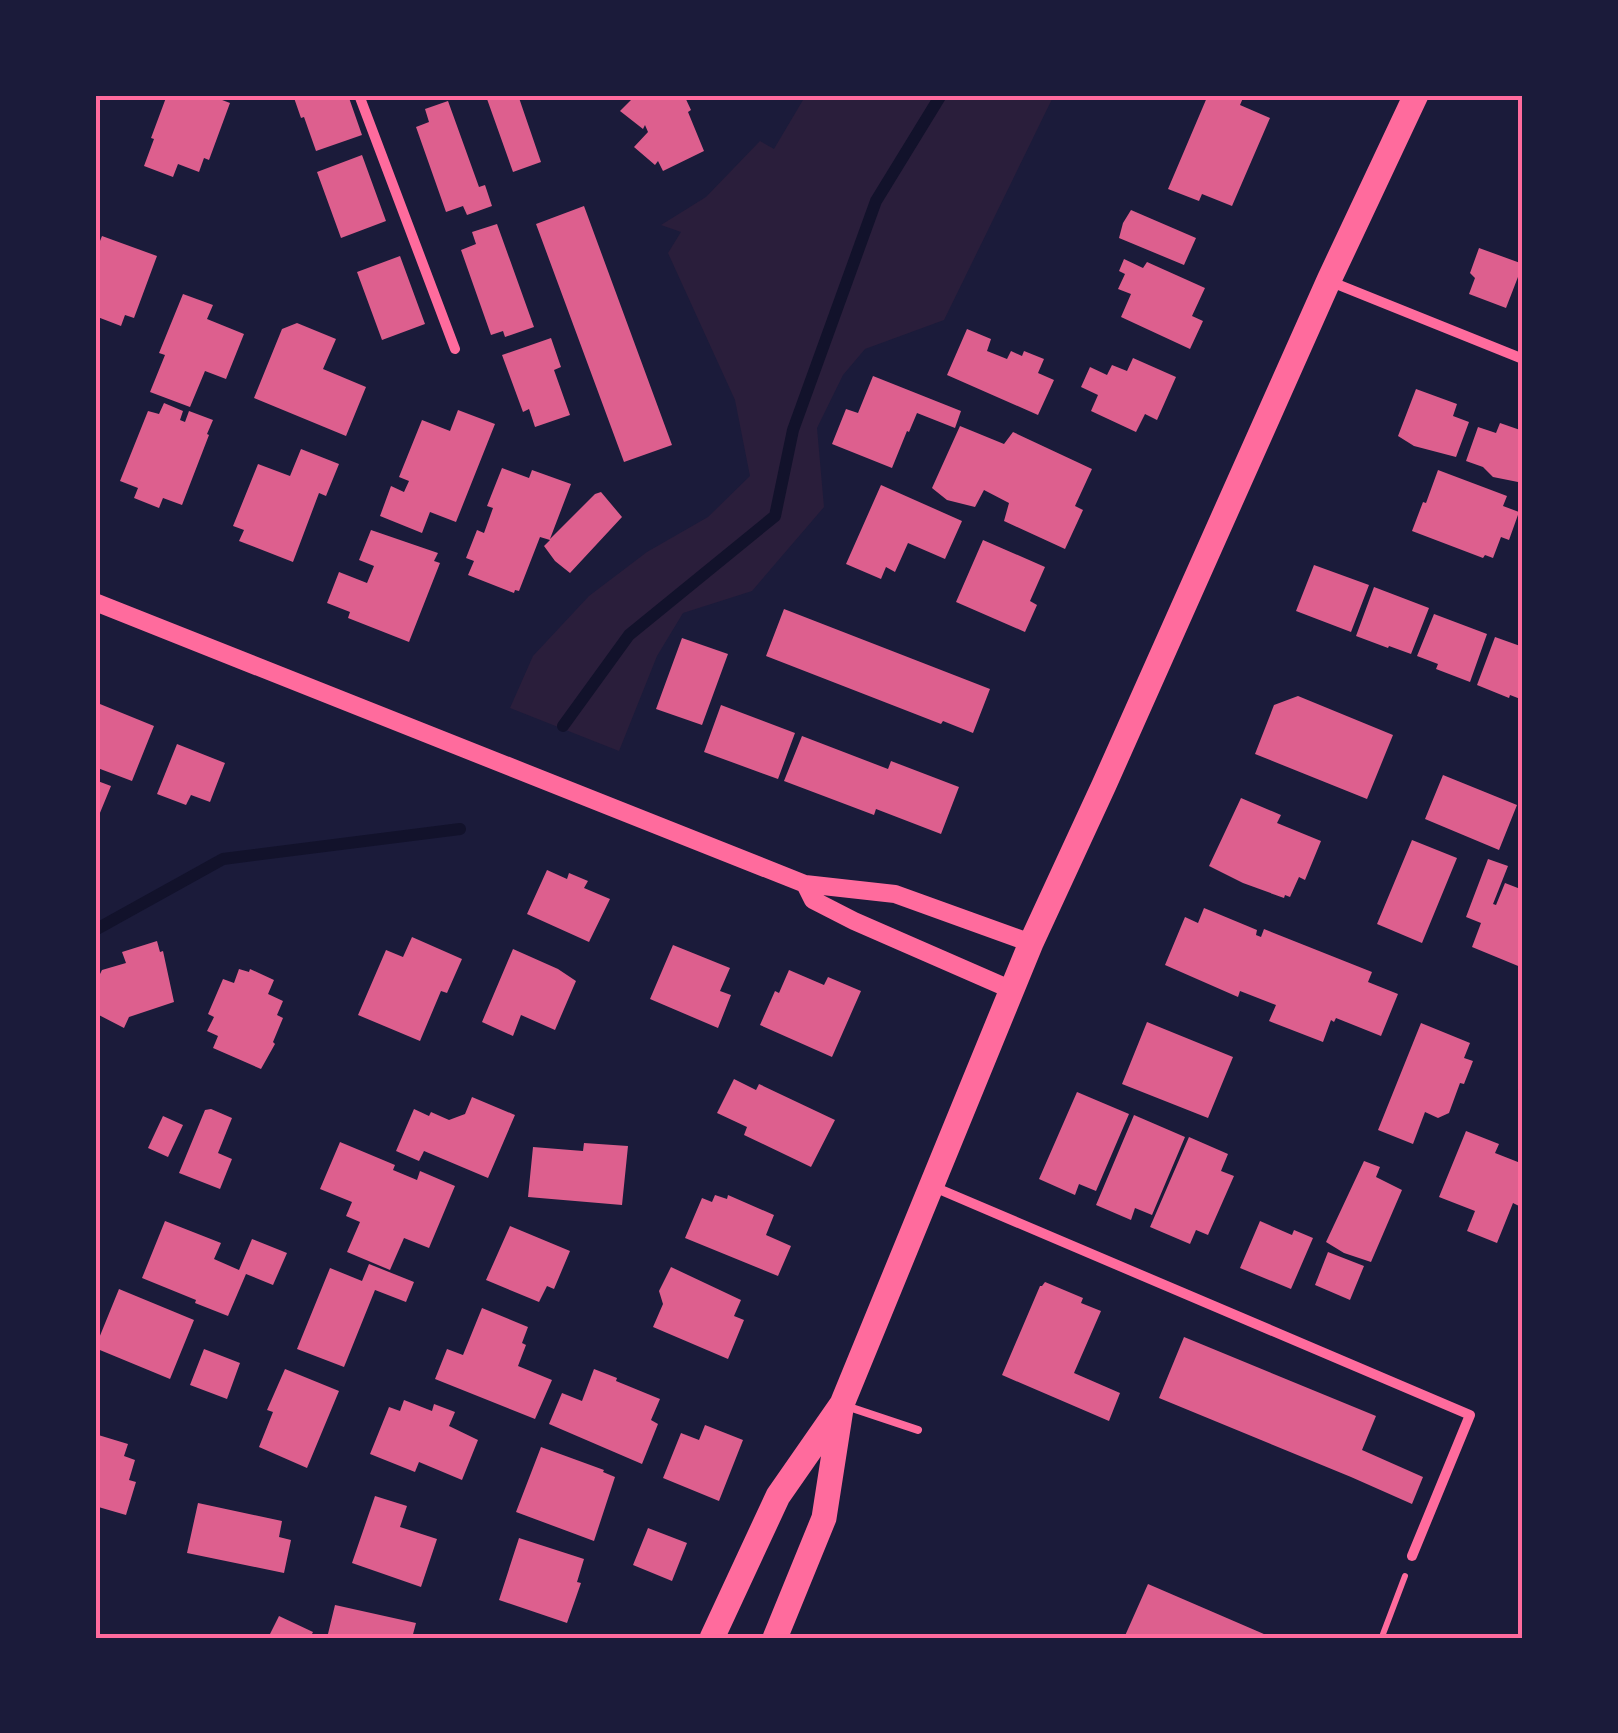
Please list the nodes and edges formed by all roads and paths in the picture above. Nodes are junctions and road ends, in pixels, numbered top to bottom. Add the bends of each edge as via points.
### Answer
1 (359, 95) edge
2 (1416, 95) edge
3 (1329, 280) junction
4 (455, 349) dead end
5 (1523, 359) edge
6 (95, 602) edge
7 (804, 884) junction
8 (1031, 942) junction
9 (1012, 990) junction
10 (933, 1187) junction
11 (842, 1404) junction
12 (918, 1430) dead end
13 (1412, 1556) joint
14 (1383, 1634) dead end
15 (712, 1638) edge
16 (775, 1638) edge

1 - 4 street
2 - 3 main road
3 - 5 street
3 - 8 main road
6 - 7 street
7 - 8 street via 895,894
7 - 9 street via 812,900
8 - 9 main road
9 - 10 main road
10 - 11 main road
10 - 13 street via 1470,1415
11 - 12 lane
11 - 15 main road via 778,1496
11 - 16 main road via 824,1518
13 - 14 path

